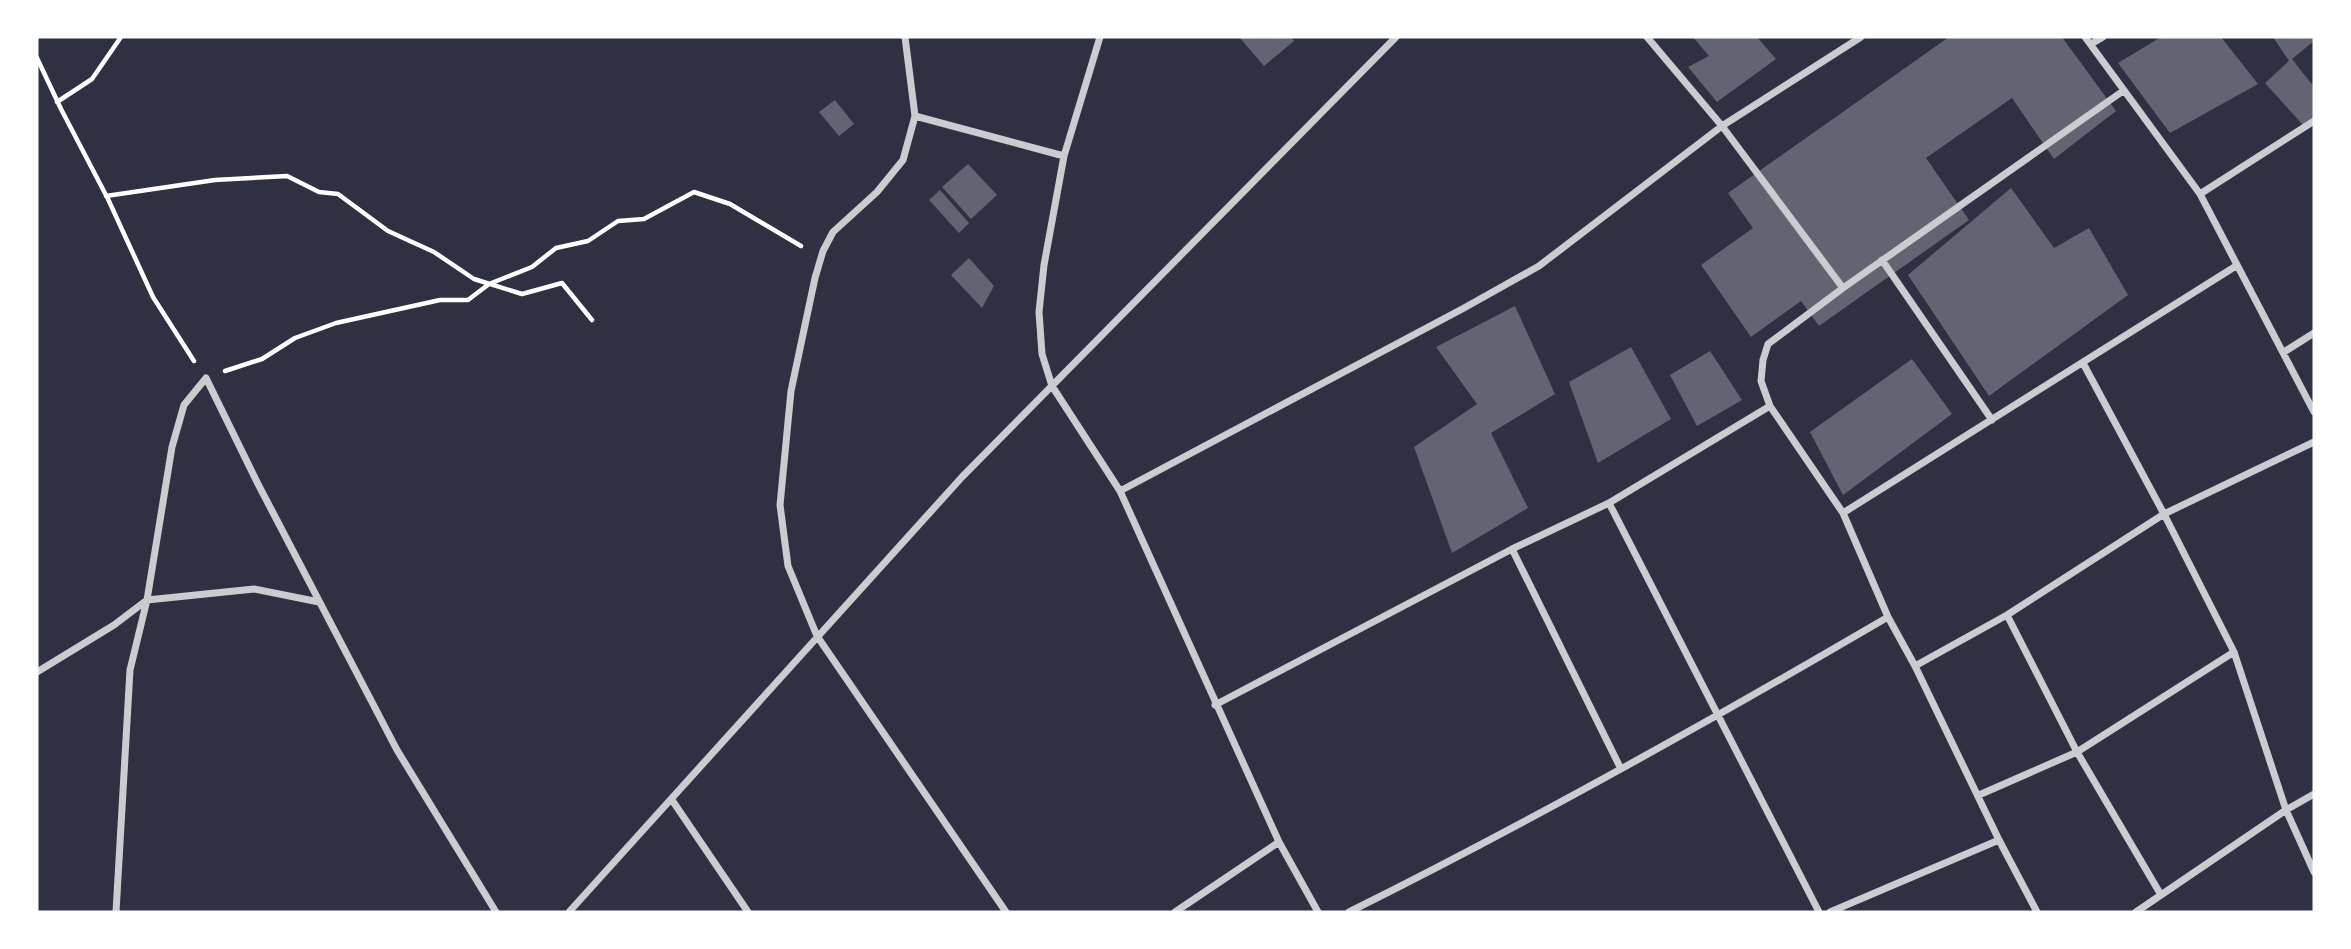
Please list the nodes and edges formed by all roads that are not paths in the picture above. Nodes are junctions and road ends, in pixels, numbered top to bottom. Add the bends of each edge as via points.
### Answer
1 (905, 37) edge
2 (1100, 37) edge
3 (1396, 37) edge
4 (1647, 37) edge
5 (1861, 37) edge
6 (2085, 37) edge
7 (2103, 37) edge
8 (2091, 44) junction
9 (2123, 91) junction
10 (915, 116) junction
11 (2314, 121) edge
12 (1722, 126) junction
13 (1064, 156) junction
14 (2200, 194) junction
15 (1882, 260) junction
16 (2236, 266) junction
17 (1843, 288) junction
18 (2314, 333) edge
19 (2284, 352) junction
20 (2082, 363) junction
21 (1052, 386) junction
22 (1770, 406) junction
23 (2314, 412) edge
24 (1992, 420) junction
25 (2314, 442) edge
26 (1120, 491) junction
27 (1609, 503) junction
28 (1843, 513) junction
29 (2164, 514) junction
30 (1512, 549) junction
31 (147, 600) junction
32 (319, 602) junction
33 (2007, 615) junction
34 (1888, 617) junction
35 (817, 636) junction
36 (2234, 652) junction
37 (1916, 666) junction
38 (37, 672) edge
39 (1215, 705) junction
40 (1717, 716) junction
41 (2077, 752) junction
42 (1620, 768) junction
43 (2314, 794) edge
44 (1979, 795) junction
45 (672, 800) junction
46 (2286, 810) junction
47 (1999, 840) junction
48 (1279, 842) junction
49 (2314, 872) edge
50 (2161, 895) junction
51 (1189, 909) edge
52 (116, 912) edge
53 (496, 912) edge
54 (569, 912) edge
55 (748, 912) edge
56 (1006, 912) edge
57 (1175, 912) edge
58 (1318, 912) edge
59 (1349, 912) edge
60 (1819, 912) edge
61 (1830, 912) edge
62 (2037, 912) edge
63 (2136, 912) edge

1 - 10 street
2 - 13 street
3 - 21 street
4 - 12 street
5 - 12 street
6 - 8 street
7 - 8 street
8 - 9 street
9 - 14 street
9 - 15 street
10 - 13 street
10 - 35 street via 903,160 877,192 833,232 821,259 791,391 780,505 788,566
11 - 14 street
12 - 17 street
12 - 26 street via 1539,266
13 - 21 street via 1039,312 1042,354
14 - 16 street
15 - 17 street
15 - 24 street
16 - 19 street
16 - 20 street
17 - 22 street via 1768,344 1761,381
18 - 19 street
19 - 23 street
20 - 24 street
20 - 29 street
21 - 26 street
21 - 35 street
22 - 27 street
22 - 28 street
24 - 28 street
25 - 29 street
26 - 39 street
27 - 30 street
27 - 40 street
28 - 34 street
29 - 33 street
29 - 36 street
30 - 39 street
30 - 42 street
31 - 32 street via 254,589
31 - 32 street via 172,447 184,405 206,378
31 - 38 street
31 - 52 street via 130,670
32 - 53 street via 397,750
33 - 37 street
33 - 41 street
34 - 37 street
34 - 40 street
35 - 45 street
35 - 56 street
36 - 41 street
36 - 46 street
37 - 44 street
39 - 48 street
40 - 42 street
40 - 60 street
41 - 44 street
41 - 50 street
42 - 59 street
43 - 46 street
44 - 47 street
45 - 54 street
45 - 55 street
46 - 49 street
46 - 50 street
47 - 61 street
47 - 62 street
48 - 51 street
48 - 58 street
50 - 63 street
51 - 57 street

